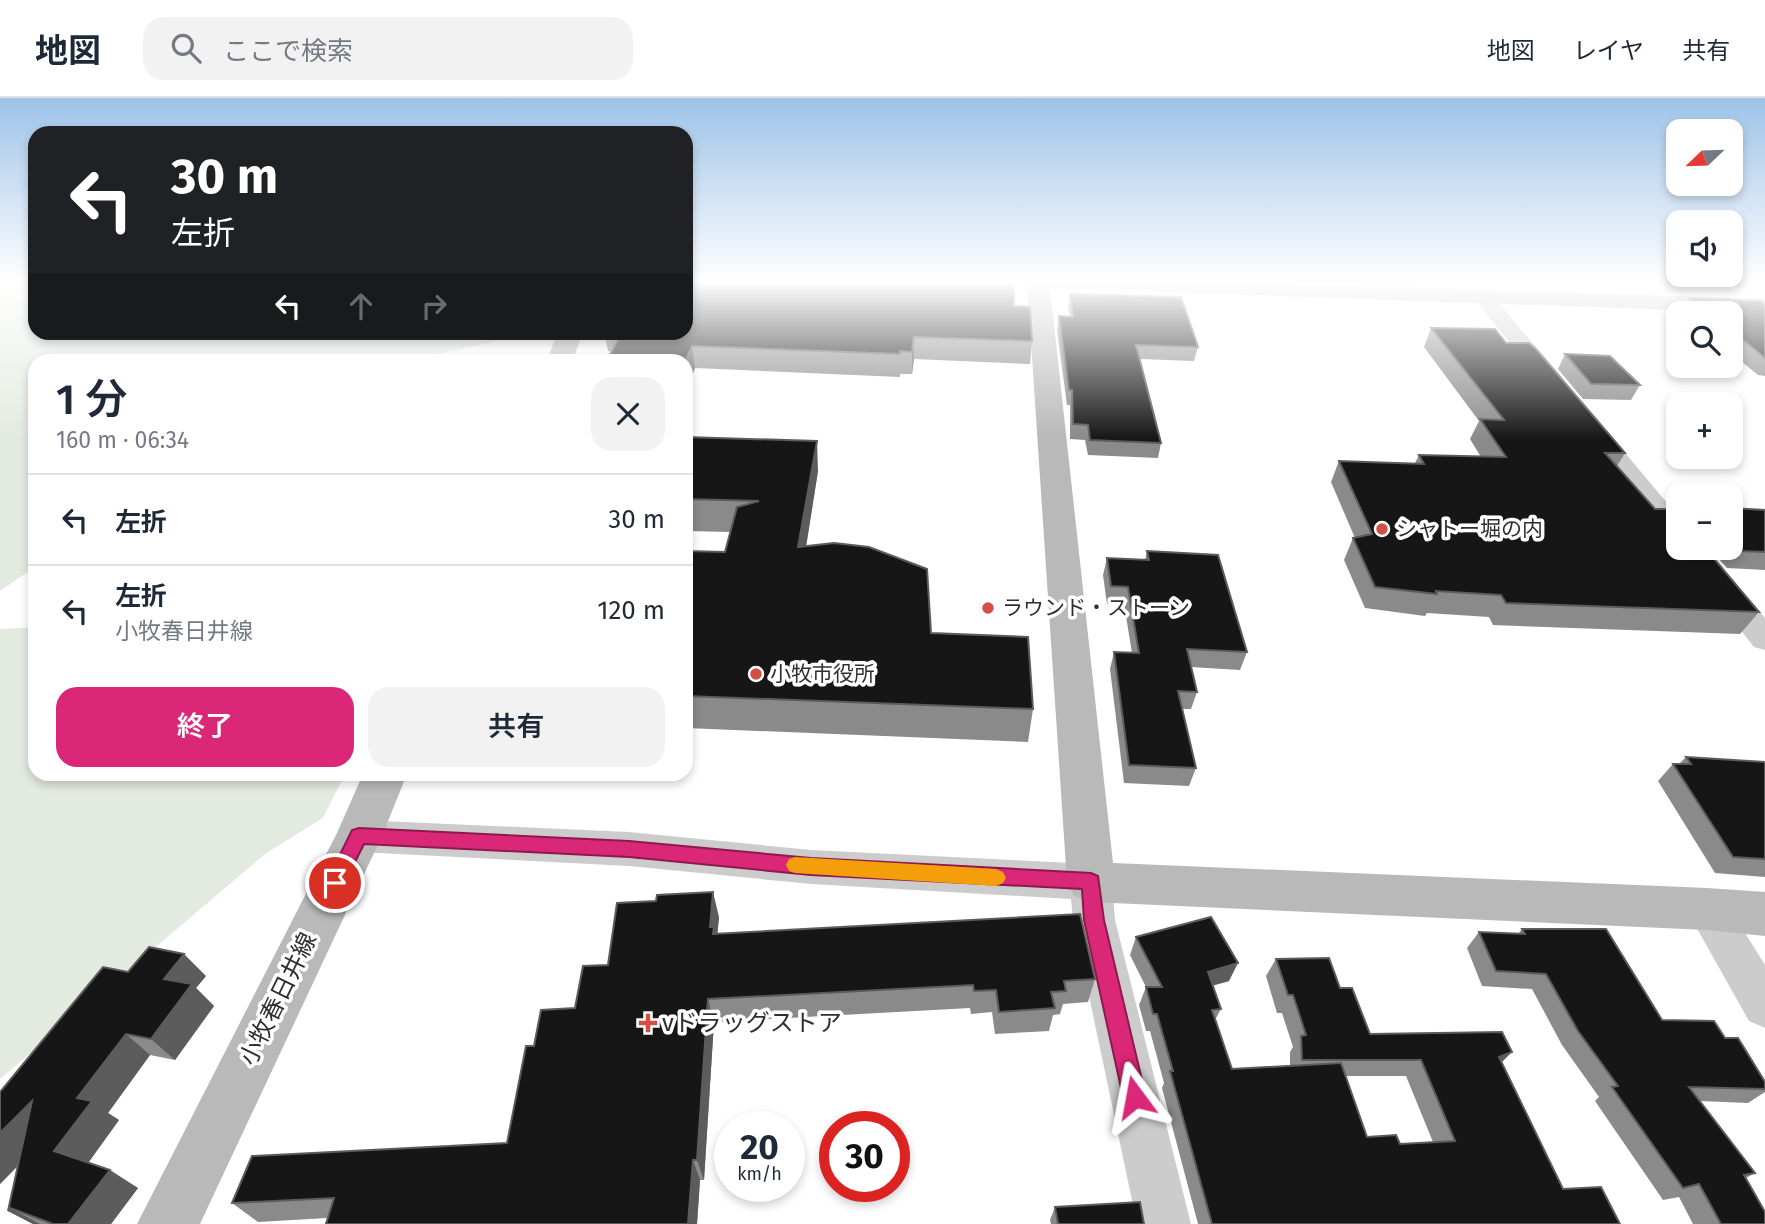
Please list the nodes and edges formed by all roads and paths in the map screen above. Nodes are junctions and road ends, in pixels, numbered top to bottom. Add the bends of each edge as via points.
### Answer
1 (1043, 335) edge
2 (1518, 335) edge
3 (1666, 520) edge
4 (1700, 560) edge
5 (1765, 639) edge
6 (382, 781) edge
7 (359, 836) junction
8 (1091, 881) junction
9 (1707, 909) junction
10 (1765, 914) edge
11 (1765, 1006) edge
12 (168, 1224) edge
13 (1164, 1224) edge

1 - 8 street
2 - 3 street
4 - 5 street
6 - 7 street, 小牧春日井線
7 - 8 street via 629,849 811,867
7 - 12 street, 小牧春日井線
8 - 9 street
8 - 13 street via 1094,920
9 - 10 street
9 - 11 street

